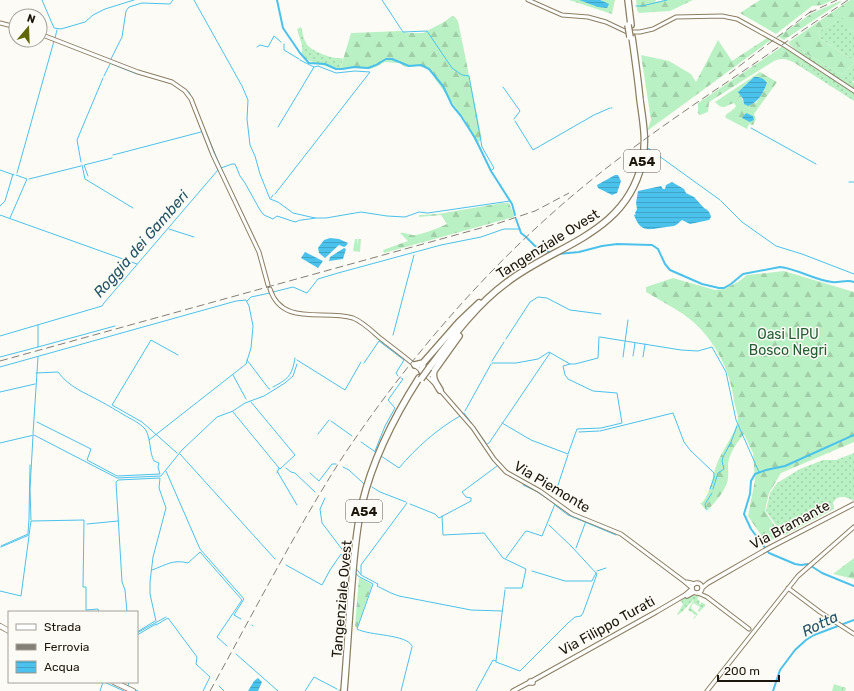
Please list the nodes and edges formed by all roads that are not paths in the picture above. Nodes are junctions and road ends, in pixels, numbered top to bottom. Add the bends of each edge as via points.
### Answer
1 (528, 0) edge
2 (626, 0) edge
3 (48, 37) edge
4 (854, 91) edge
5 (485, 299) junction
6 (415, 366) joint
7 (426, 369) junction
8 (440, 390) junction
9 (854, 504) edge
10 (854, 527) edge
11 (736, 567) joint
12 (685, 582) junction
13 (708, 583) junction
14 (695, 584) junction
15 (700, 584) junction
16 (788, 588) junction
17 (696, 590) junction
18 (752, 629) junction
19 (854, 634) edge
20 (531, 682) junction
21 (116, 683) edge
22 (133, 691) edge
23 (345, 691) edge
24 (513, 691) edge
25 (518, 691) edge
26 (707, 691) edge

1 - 4 street via 562,14 606,22 627,32 653,29 676,17 730,17 746,23 784,45
2 - 5 highway, Tangenziale Ovest / A54, bridge via 642,140 636,174 629,190 615,210 596,227 515,273
3 - 6 street via 138,72 172,82 185,91 191,99 213,155 259,252 270,290 278,304 295,313 353,318
5 - 7 highway, Tangenziale Ovest / A54
5 - 7 highway via 465,328
6 - 7 highway
7 - 8 street, Via Piemonte
7 - 8 highway
7 - 23 highway, Tangenziale Ovest / A54 via 392,422 362,504
8 - 12 street, Via Piemonte via 506,472 540,491 572,514 620,534
9 - 11 main road, Via Bramante
10 - 16 street via 806,568
11 - 13 main road, Via Filippo Turati
12 - 14 street, Via Piemonte
12 - 17 street, Via Piemonte
13 - 15 main road, Via Filippo Turati
13 - 17 main road, Via Filippo Turati
14 - 15 main road, Via Filippo Turati
14 - 17 main road
15 - 17 main road
16 - 18 street
16 - 19 street
17 - 18 street, Via Piemonte
17 - 20 main road, Via Filippo Turati
18 - 26 street via 748,638
20 - 24 main road, Via Filippo Turati
20 - 25 main road, Via Filippo Turati
21 - 22 main road

